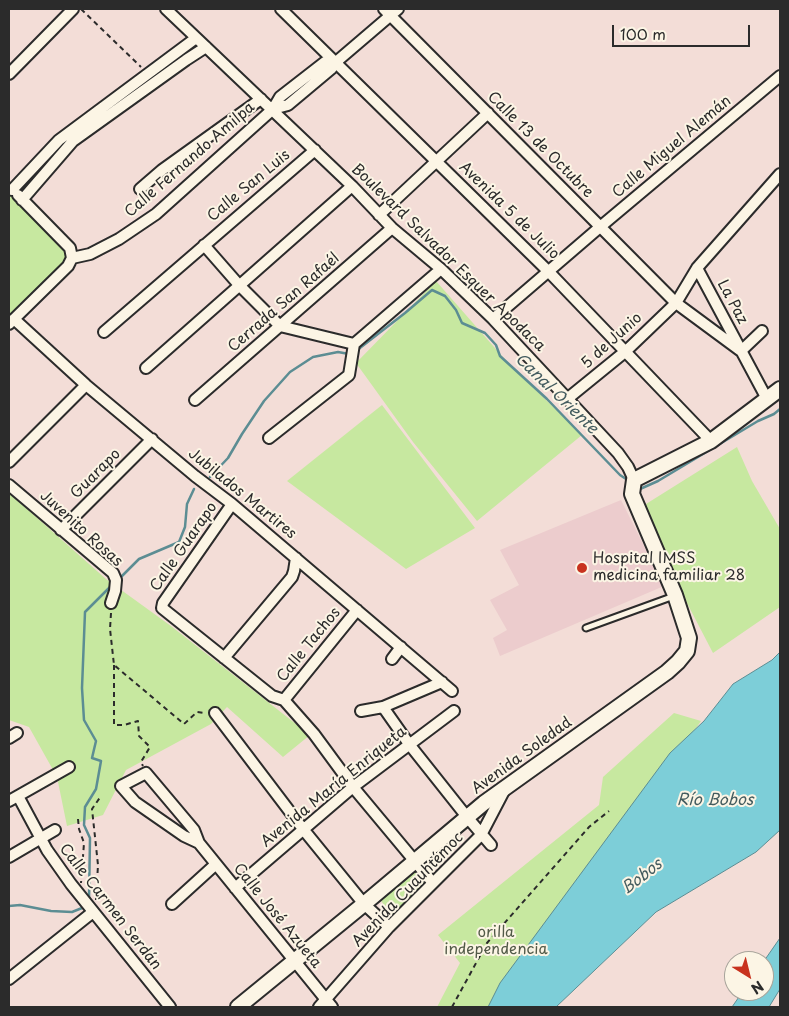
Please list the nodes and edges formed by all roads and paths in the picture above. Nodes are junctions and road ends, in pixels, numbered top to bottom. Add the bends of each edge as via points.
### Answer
1 (73, 9) edge
2 (81, 9) edge
3 (168, 9) edge
4 (281, 9) edge
5 (391, 11) edge
6 (196, 38) junction
7 (206, 47) junction
8 (336, 62) junction
9 (9, 74) edge
10 (148, 74) junction
11 (780, 76) edge
12 (262, 98) junction
13 (273, 109) junction
14 (488, 113) junction
15 (315, 150) junction
16 (436, 161) junction
17 (780, 174) edge
18 (352, 186) junction
19 (10, 188) edge
20 (140, 189) dead end
21 (22, 200) junction
22 (379, 215) junction
23 (600, 227) junction
24 (392, 228) junction
25 (204, 245) junction
26 (72, 258) junction
27 (697, 268) junction
28 (441, 270) junction
29 (549, 272) junction
30 (239, 285) junction
31 (676, 303) junction
32 (493, 319) junction
33 (11, 322) edge
34 (280, 326) junction
35 (762, 331) dead end
36 (104, 332) dead end
37 (354, 344) junction
38 (741, 350) junction
39 (626, 351) junction
40 (146, 368) dead end
41 (86, 385) junction
42 (780, 389) edge
43 (567, 399) junction
44 (767, 399) junction
45 (195, 400) dead end
46 (269, 438) dead end
47 (152, 439) junction
48 (711, 441) junction
49 (9, 462) edge
50 (634, 480) junction
51 (9, 485) edge
52 (232, 504) junction
53 (60, 530) junction
54 (296, 558) junction
55 (675, 595) junction
56 (111, 603) joint
57 (357, 610) junction
58 (586, 628) dead end
59 (401, 647) junction
60 (224, 658) junction
61 (392, 659) dead end
62 (114, 665) junction
63 (442, 682) junction
64 (452, 691) dead end
65 (284, 700) junction
66 (383, 707) junction
67 (360, 711) dead end
68 (454, 711) dead end
69 (215, 713) joint
70 (409, 744) junction
71 (69, 768) dead end
72 (146, 773) junction
73 (506, 785) junction
74 (353, 787) junction
75 (101, 796) dead end
76 (13, 799) edge
77 (609, 810) dead end
78 (467, 818) junction
79 (78, 819) dead end
80 (303, 829) junction
81 (55, 830) dead end
82 (481, 835) junction
83 (41, 839) junction
84 (199, 843) junction
85 (491, 845) dead end
86 (9, 857) edge
87 (415, 860) junction
88 (216, 864) junction
89 (433, 883) junction
90 (235, 888) junction
91 (77, 892) junction
92 (172, 904) dead end
93 (364, 904) junction
94 (93, 912) junction
95 (389, 927) junction
96 (295, 960) junction
97 (9, 979) edge
98 (326, 1005) edge
99 (170, 1007) edge
100 (238, 1007) edge
101 (452, 1007) edge

1 - 9 street
2 - 10 path
3 - 6 street, Boulevard Salvador Esquer Apodaca
4 - 8 street, Avenida 5 de Julio
5 - 8 street, Calle Fernando Amilpa
5 - 14 street, Calle 13 de Octubre
6 - 7 street, Boulevard Salvador Esquer Apodaca
6 - 10 street
7 - 12 street, Boulevard Salvador Esquer Apodaca
7 - 21 street via 73,141
8 - 13 street, Calle Fernando Amilpa via 288,105
8 - 16 street, Avenida 5 de Julio
10 - 19 street via 59,140
11 - 23 street, Calle Miguel Alemán
12 - 13 street, Boulevard Salvador Esquer Apodaca
12 - 20 street
13 - 15 street, Boulevard Salvador Esquer Apodaca
13 - 26 street, Calle Fernando Amilpa via 156,214 112,243 90,254
14 - 16 street
14 - 23 street, Calle 13 de Octubre
15 - 18 street, Boulevard Salvador Esquer Apodaca
15 - 25 street, Calle San Luis
16 - 22 street
16 - 29 street, Avenida 5 de Julio
17 - 27 street, 5 de Junio
18 - 22 street, Boulevard Salvador Esquer Apodaca
18 - 30 street
19 - 21 street
21 - 26 street via 70,248
22 - 24 street, Boulevard Salvador Esquer Apodaca
23 - 29 street, Calle Miguel Alemán
23 - 31 street, Calle 13 de Octubre
24 - 28 street, Boulevard Salvador Esquer Apodaca
24 - 34 street, Cerrada San Rafaél
25 - 30 street
25 - 36 street, Calle San Luis
26 - 33 street via 68,266
27 - 31 street, 5 de Junio
27 - 38 street, La Paz
28 - 32 street, Boulevard Salvador Esquer Apodaca
28 - 37 street
29 - 32 street, Calle Miguel Alemán
29 - 39 street, Avenida 5 de Julio
30 - 34 street
30 - 40 street
31 - 38 street, Calle 13 de Octubre
31 - 39 street, 5 de Junio
32 - 43 street, Boulevard Salvador Esquer Apodaca
33 - 41 street, Jubilados Martires
34 - 37 street
34 - 45 street, Cerrada San Rafaél
35 - 38 street
37 - 46 street via 349,375
38 - 44 street, La Paz
39 - 43 street, 5 de Junio
39 - 48 street, Avenida 5 de Julio
41 - 47 street, Jubilados Martires
41 - 49 street
42 - 44 main road
43 - 50 street, Boulevard Salvador Esquer Apodaca via 618,453
44 - 48 main road
47 - 52 street, Jubilados Martires
47 - 53 street, Guarapo
48 - 50 main road
50 - 55 main road, Avenida Soledad via 632,494
51 - 53 street, Juvenito Rosas
52 - 54 street, Jubilados Martires
52 - 60 street, Calle Guarapo via 163,602 162,608
53 - 56 street, Juvenito Rosas via 112,573 116,580
54 - 57 street, Jubilados Martires
54 - 60 street via 292,576
55 - 58 lane
55 - 73 main road, Avenida Soledad via 689,638 687,651 678,662
56 - 62 path
57 - 59 street, Jubilados Martires
57 - 65 street, Calle Tachos
59 - 61 street
59 - 63 street, Jubilados Martires
60 - 65 street via 272,696
62 - 69 path via 184,724 196,712
62 - 72 path via 114,725 138,721 138,736 150,747 141,762
63 - 64 street, Jubilados Martires
63 - 66 street
65 - 74 street
66 - 67 street
66 - 70 street
68 - 70 street, Avenida María Enriqueta
69 - 80 street
70 - 74 street, Avenida María Enriqueta
70 - 78 street
71 - 76 street
72 - 84 street, Calle José Azueta via 194,830
72 - 84 street, Calle José Azueta via 123,784 122,789 135,802
73 - 78 main road, Avenida Soledad
73 - 82 street, Avenida Cuauhtémoc
74 - 80 street, Avenida María Enriqueta
74 - 87 street
75 - 94 path via 92,809 98,865
76 - 83 street, Calle Carmen Serdán
77 - 101 path via 589,827 487,943
78 - 82 street
78 - 87 main road, Avenida Soledad
79 - 91 path via 84,843 82,881
80 - 90 street, Avenida María Enriqueta
80 - 93 street
81 - 83 street
82 - 85 street
82 - 89 street, Avenida Cuauhtémoc
83 - 86 street
83 - 91 street, Calle Carmen Serdán
84 - 88 street, Calle José Azueta
87 - 89 street
87 - 93 main road, Avenida Soledad
88 - 90 street, Calle José Azueta
88 - 92 street
89 - 95 street, Avenida Cuauhtémoc
90 - 96 street, Calle José Azueta
91 - 94 street, Calle Carmen Serdán
93 - 95 street
93 - 96 main road, Avenida Soledad
94 - 97 street
94 - 99 street, Calle Carmen Serdán
95 - 98 street, Avenida Cuauhtémoc
96 - 98 street, Calle José Azueta
96 - 100 main road, Avenida Soledad

